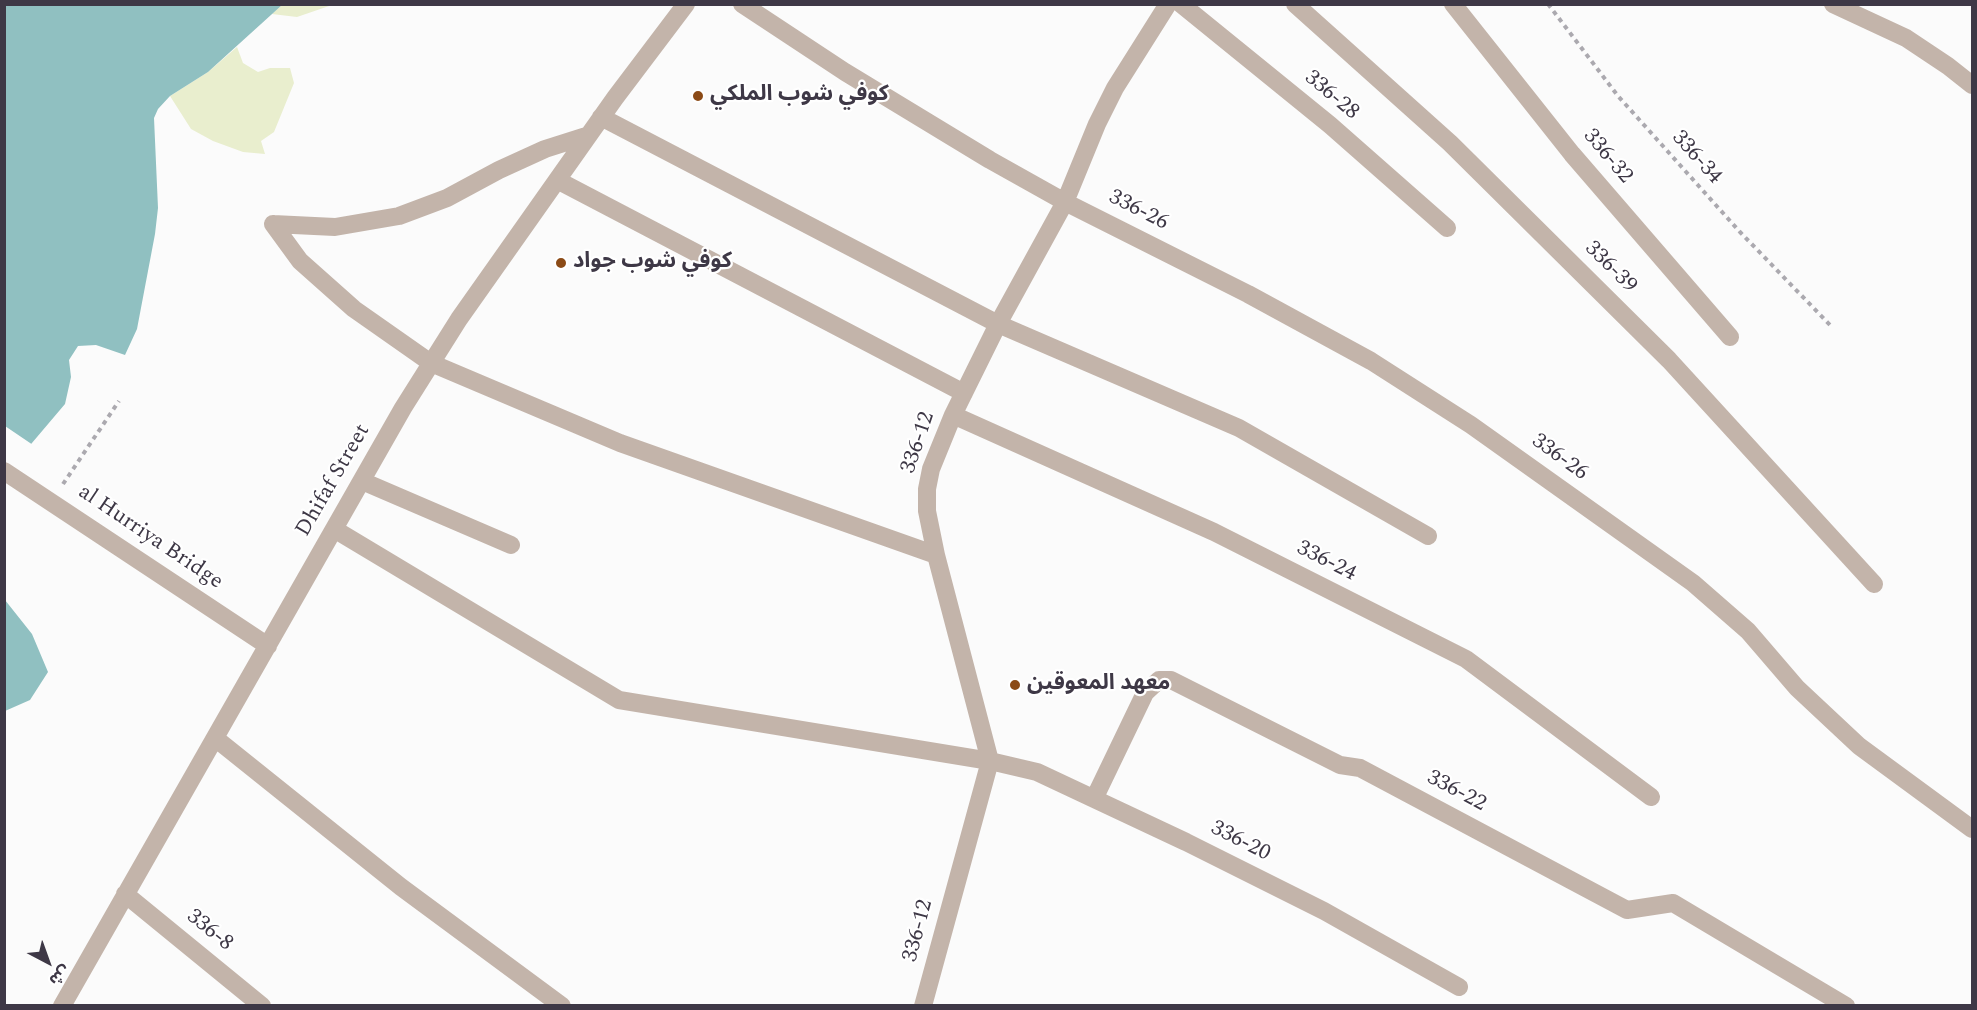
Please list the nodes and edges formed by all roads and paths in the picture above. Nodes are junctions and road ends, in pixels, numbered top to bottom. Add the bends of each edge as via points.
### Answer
1 (686, 4) edge
2 (742, 4) edge
3 (1181, 4) edge
4 (1294, 4) edge
5 (1454, 4) edge
6 (1548, 4) edge
7 (1833, 4) edge
8 (1168, 5) edge
9 (1859, 10) edge
10 (1972, 85) edge
11 (601, 117) junction
12 (588, 135) junction
13 (557, 180) junction
14 (1065, 202) junction
15 (1447, 228) dead end
16 (998, 324) junction
17 (1830, 325) dead end
18 (1730, 337) dead end
19 (431, 363) junction
20 (964, 393) junction
21 (119, 401) dead end
22 (953, 415) junction
23 (4, 471) edge
24 (362, 481) junction
25 (51, 502) junction
26 (334, 530) junction
27 (1428, 536) dead end
28 (511, 545) dead end
29 (936, 555) junction
30 (1874, 584) dead end
31 (268, 646) junction
32 (215, 738) junction
33 (990, 761) junction
34 (1651, 797) dead end
35 (1094, 799) junction
36 (1972, 829) edge
37 (125, 894) junction
38 (1460, 987) dead end
39 (62, 1005) edge
40 (262, 1005) edge
41 (562, 1005) edge
42 (923, 1005) edge
43 (1846, 1005) edge

1 - 11 street, Dhifaf Street
2 - 14 street, 336-26 via 845,72
3 - 15 street, 336-28 via 1330,125
4 - 30 street, 336-39 via 1450,143 1669,360
5 - 18 street, 336-32 via 1572,154
6 - 17 path, 336-34 via 1618,96
7 - 9 street
8 - 14 street, 336-12 via 1114,88
9 - 10 street
11 - 12 street, Dhifaf Street
11 - 16 street
12 - 13 street, Dhifaf Street
12 - 19 street via 545,149 447,198 399,216 335,227 273,224 300,261 354,309
13 - 19 street, Dhifaf Street
13 - 20 street
14 - 16 street, 336-12
14 - 36 street, 336-26 via 1371,361 1471,425 1693,583 1748,631 1797,688 1859,746
16 - 20 street, 336-12
16 - 27 street via 1239,428
19 - 24 street, Dhifaf Street
19 - 29 street via 620,443
20 - 22 street, 336-12
21 - 25 path
22 - 29 street, 336-12 via 927,489
22 - 34 street, 336-24 via 1214,532 1466,659
23 - 25 street, al Hurriya Bridge
24 - 26 street, Dhifaf Street
24 - 28 street
25 - 31 street, al Hurriya Bridge
26 - 31 street, Dhifaf Street
26 - 33 street, 336-20 via 619,700
29 - 33 street, 336-12
31 - 32 street, Dhifaf Street
32 - 37 street, Dhifaf Street
32 - 41 street via 401,887
33 - 35 street, 336-20 via 1037,772
33 - 42 street, 336-12
35 - 38 street, 336-20 via 1324,911
35 - 43 street, 336-22 via 1145,693 1160,680 1171,680 1318,755 1340,765 1360,768 1627,910 1673,903
37 - 39 street, Dhifaf Street
37 - 40 street, 336-8

